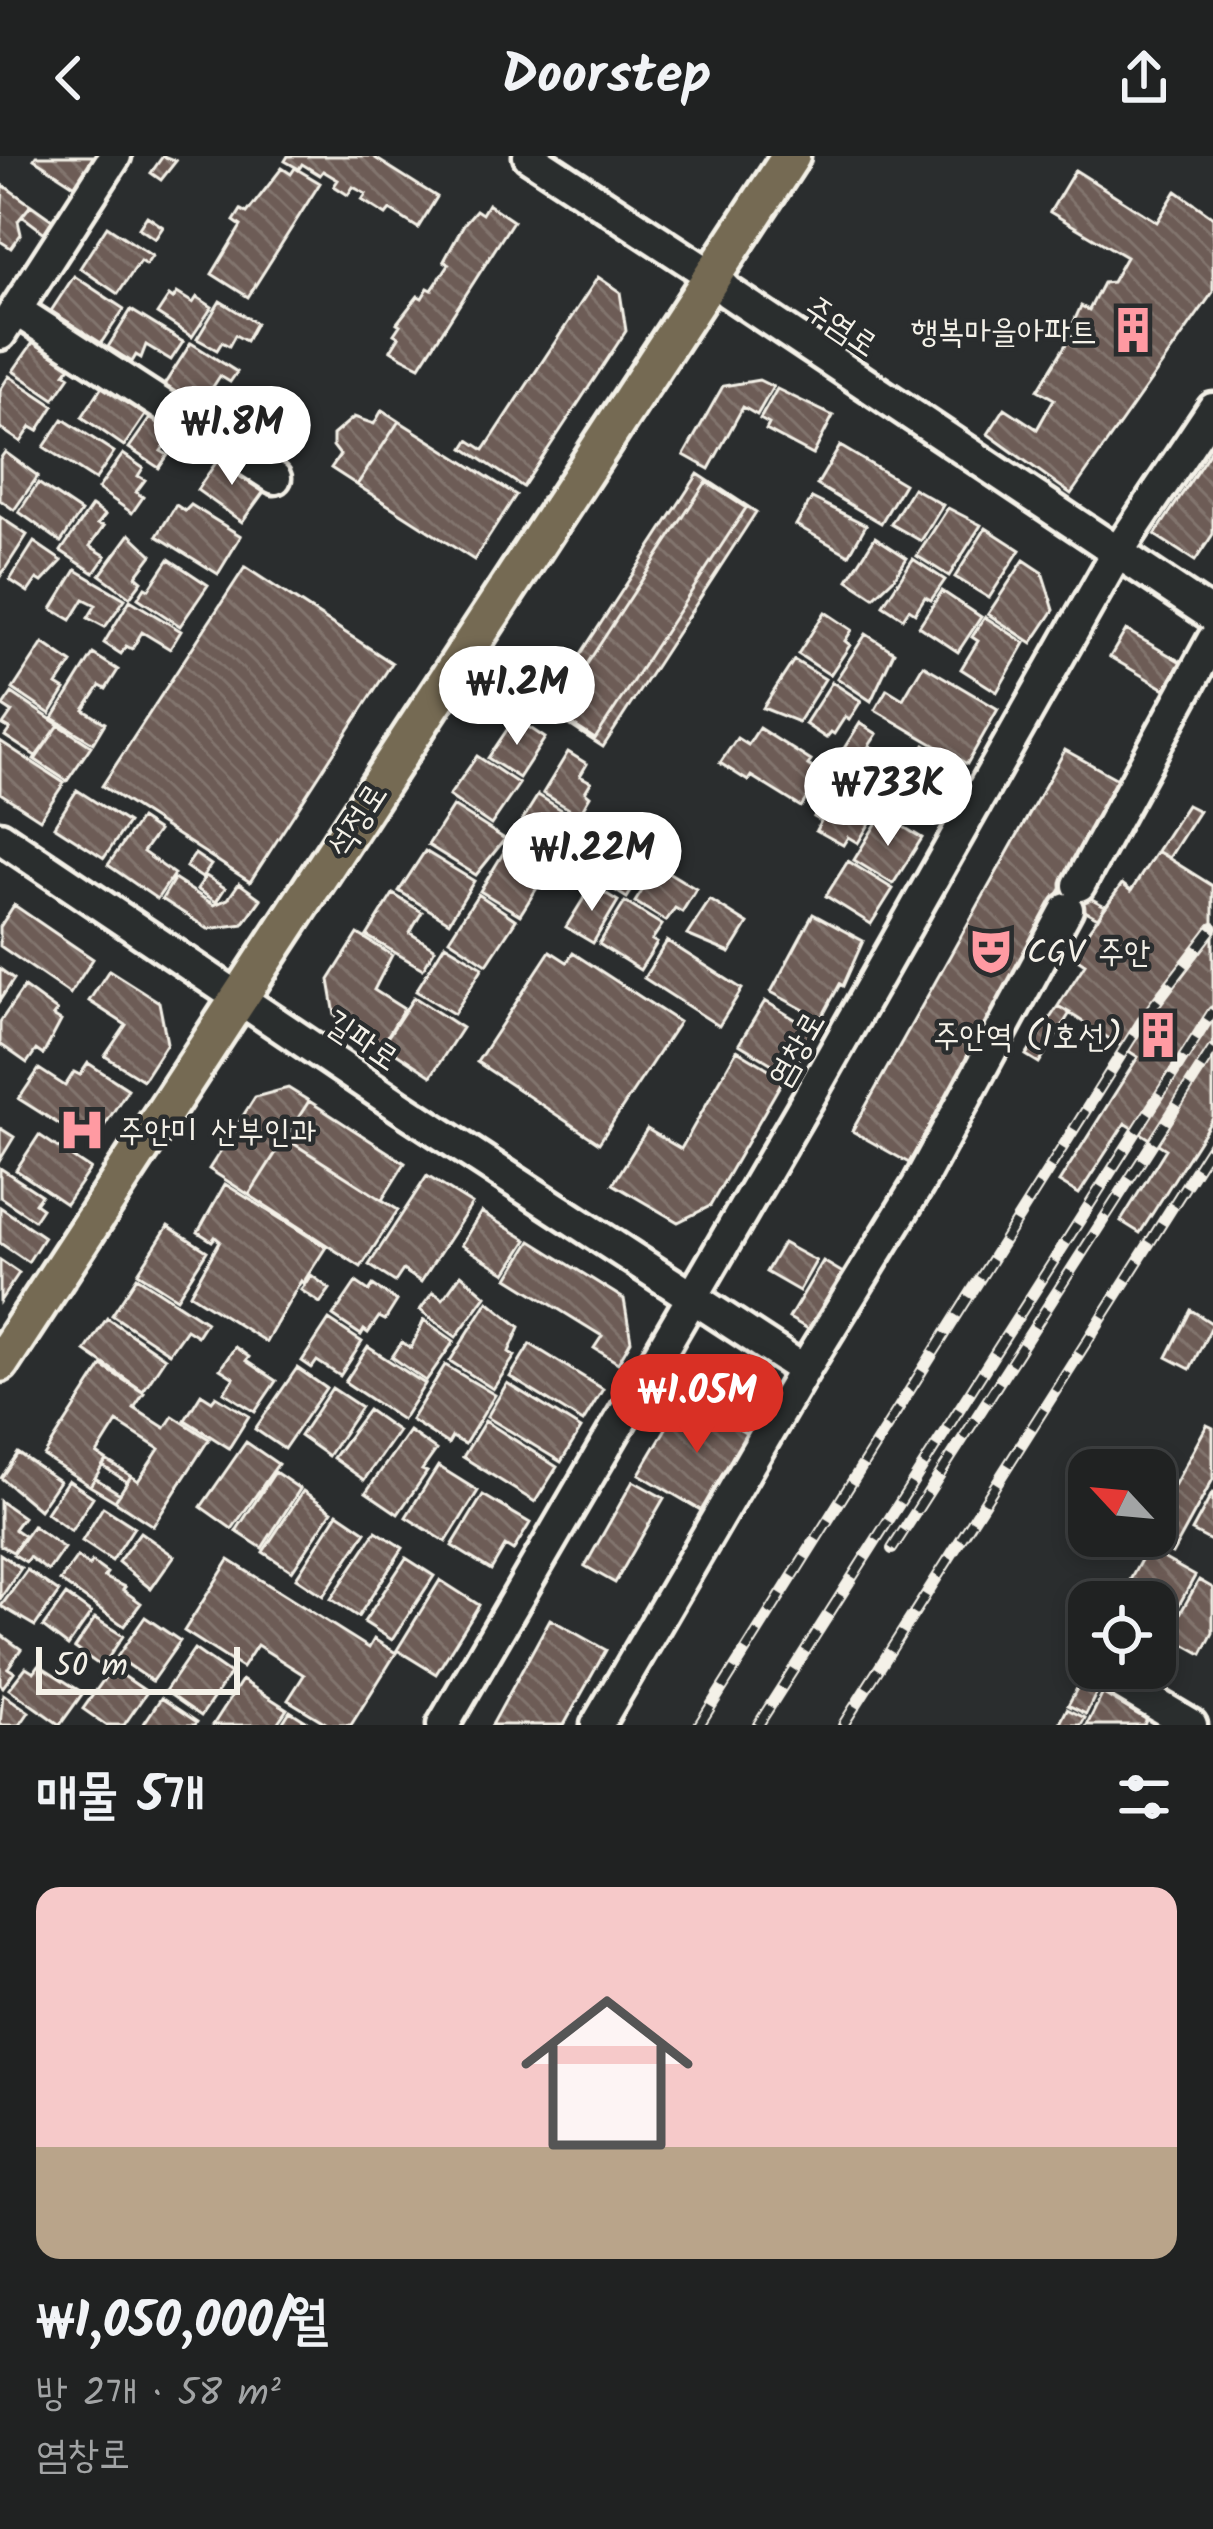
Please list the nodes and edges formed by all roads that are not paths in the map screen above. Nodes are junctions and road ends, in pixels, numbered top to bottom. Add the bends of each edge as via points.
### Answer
1 (115, 156) edge
2 (529, 156) edge
3 (791, 156) edge
4 (712, 276) junction
5 (8, 322) edge
6 (1213, 409) edge
7 (275, 478) dead end
8 (1118, 553) junction
9 (1213, 616) edge
10 (1213, 640) edge
11 (0, 837) edge
12 (238, 998) junction
13 (690, 1295) junction
14 (0, 1363) edge
15 (804, 1370) junction
16 (1130, 1689) edge
17 (443, 1725) edge
18 (597, 1725) edge
19 (1191, 1725) edge

1 - 5 street
2 - 4 street, 주염로
3 - 4 main road, 석정로
4 - 8 street, 주염로
4 - 12 main road, 석정로
5 - 7 street
6 - 8 street, 염창로
8 - 9 street, 주염로
8 - 13 street, 염창로
10 - 15 street via 918,1186
11 - 12 street, 길파로
12 - 13 street, 길파로
12 - 14 main road, 석정로
13 - 15 street, 길파로
13 - 17 street, 염창로
15 - 18 street
16 - 19 street

